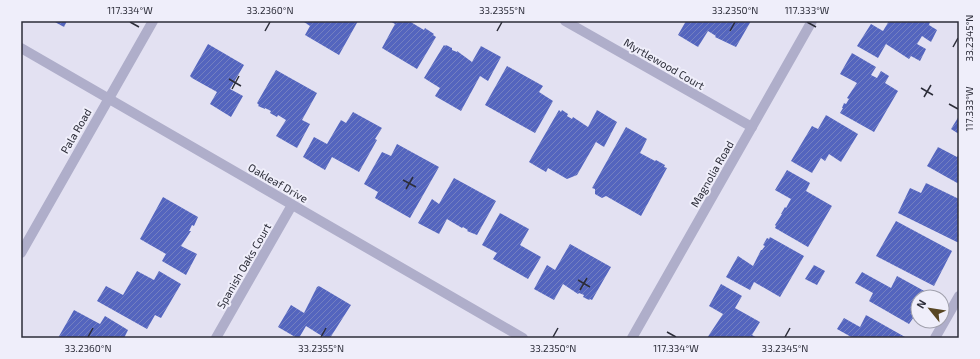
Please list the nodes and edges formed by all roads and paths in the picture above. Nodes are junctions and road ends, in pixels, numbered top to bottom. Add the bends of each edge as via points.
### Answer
1 (153, 21) edge
2 (565, 21) edge
3 (812, 21) edge
4 (21, 48) edge
5 (109, 99) junction
6 (752, 127) junction
7 (292, 205) junction
8 (21, 253) edge
9 (959, 296) edge
10 (216, 338) edge
11 (523, 338) edge
12 (632, 338) edge
13 (935, 338) edge

1 - 5 street, Pala Road
2 - 6 street, Myrtlewood Court
3 - 6 street, Magnolia Road
4 - 5 street, Oakleaf Drive
5 - 7 street, Oakleaf Drive
5 - 8 street, Pala Road
6 - 12 street, Magnolia Road
7 - 10 street, Spanish Oaks Court
7 - 11 street, Oakleaf Drive
9 - 13 street

